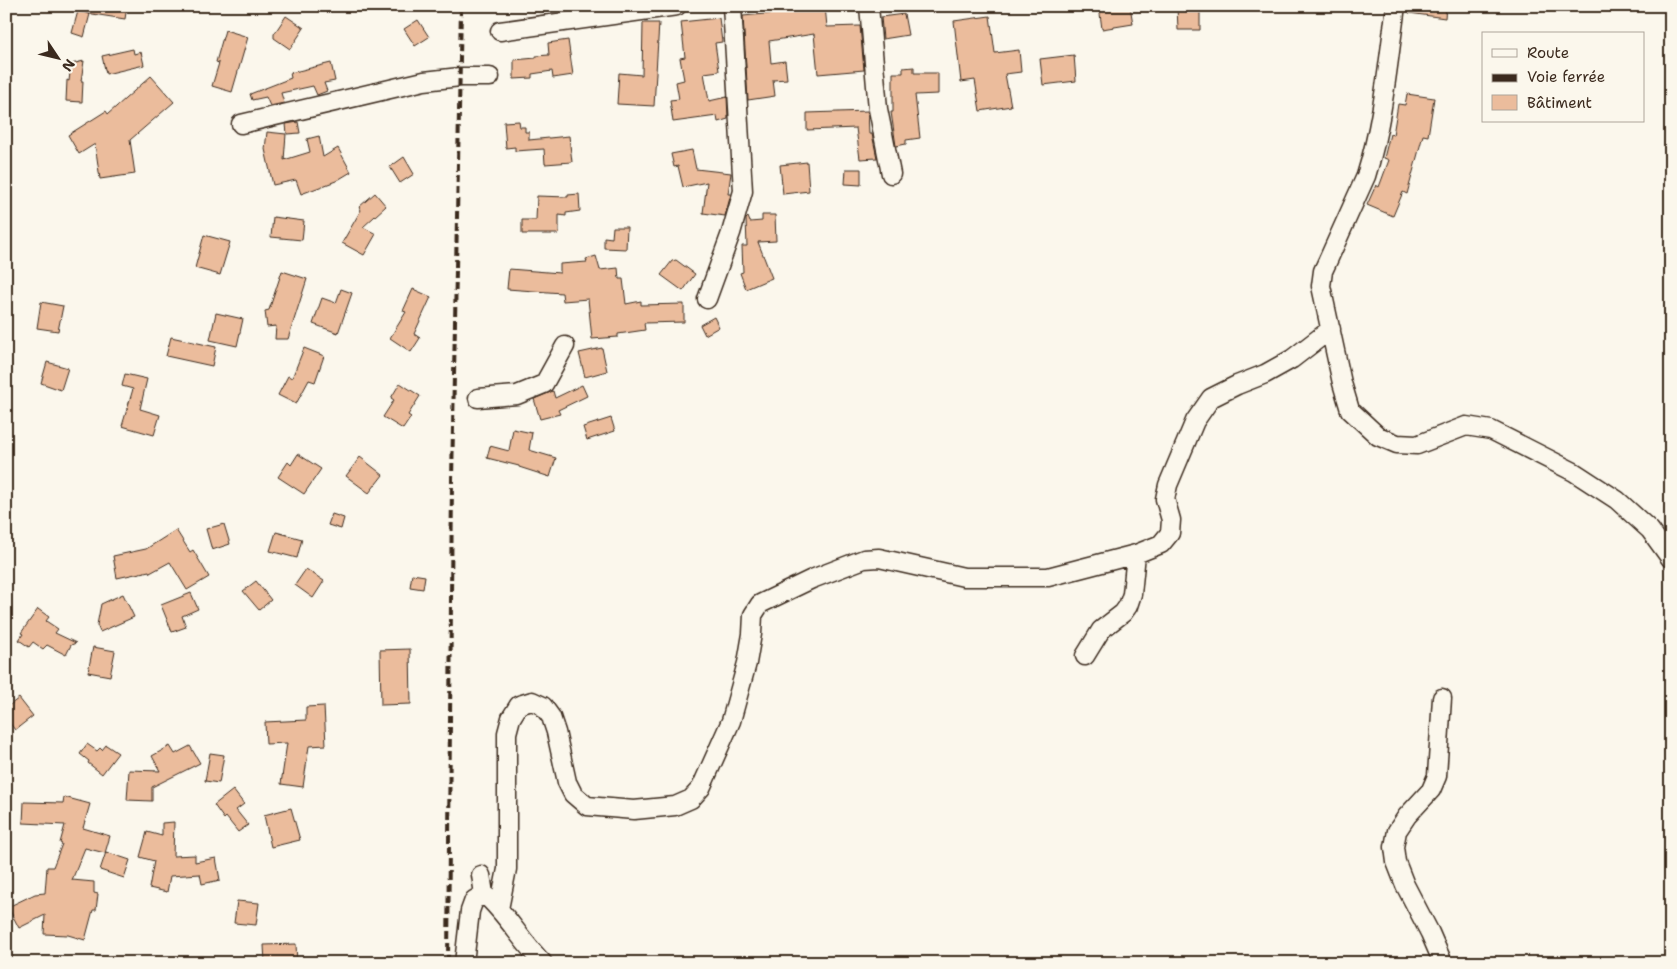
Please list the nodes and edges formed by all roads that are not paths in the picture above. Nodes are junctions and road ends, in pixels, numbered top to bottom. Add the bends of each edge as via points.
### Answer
1 (677, 6) edge
2 (732, 6) edge
3 (869, 6) edge
4 (1396, 6) edge
5 (500, 31) dead end
6 (490, 77) dead end
7 (242, 124) dead end
8 (891, 174) dead end
9 (707, 299) dead end
10 (1331, 329) junction
11 (565, 346) dead end
12 (478, 398) dead end
13 (1136, 554) junction
14 (1671, 559) edge
15 (1085, 656) dead end
16 (1442, 698) dead end
17 (481, 875) dead end
18 (484, 894) junction
19 (500, 909) junction
20 (464, 963) edge
21 (543, 963) edge
22 (1443, 963) edge

1 - 5 street
2 - 9 street via 743,191
3 - 8 street via 878,109
4 - 10 street via 1370,163 1323,271 1322,298
6 - 7 street via 424,81
10 - 13 street via 1292,359 1211,398 1194,421 1168,485 1165,499 1171,520 1170,533 1161,544
10 - 14 street via 1350,410 1378,436 1397,444 1417,445 1466,426 1491,430 1574,472 1617,500 1650,530
11 - 12 street via 544,384 517,395
13 - 15 street via 1128,606 1100,630
13 - 19 street via 1048,577 964,577 879,558 864,559 760,604 753,615 747,663 731,720 701,788 691,798 675,806 634,810 587,806 573,794 567,782 551,717 543,706 532,701 518,705 507,733 507,869
16 - 22 street via 1437,776 1431,790 1406,816 1397,831 1394,847 1405,885
17 - 18 street
18 - 19 street
18 - 20 street via 474,900 470,911
19 - 21 street

